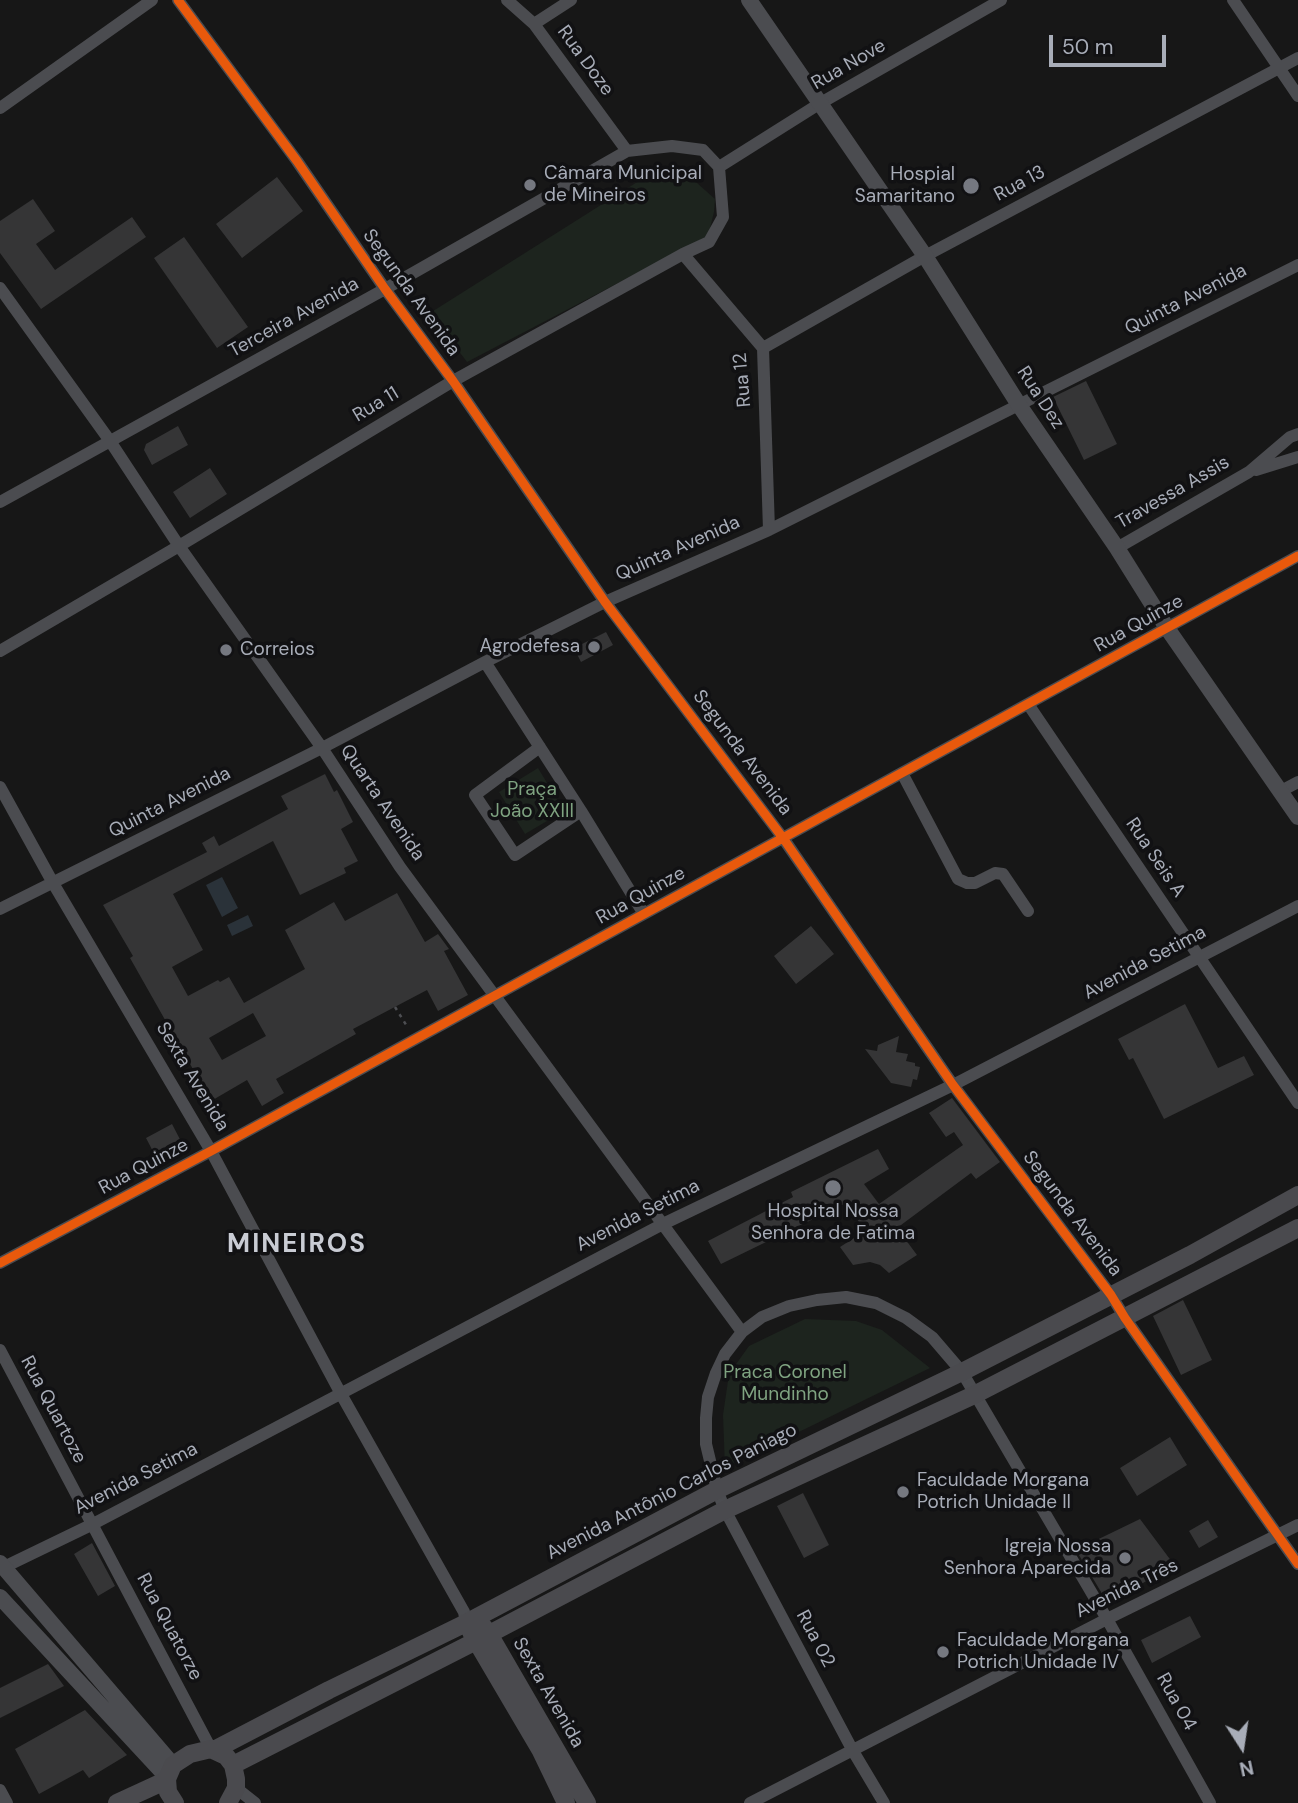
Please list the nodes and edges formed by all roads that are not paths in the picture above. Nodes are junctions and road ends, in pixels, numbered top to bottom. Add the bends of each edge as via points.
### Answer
1 (152, 0) edge
2 (178, 0) edge
3 (507, 0) edge
4 (571, 0) edge
5 (749, 0) edge
6 (1001, 0) edge
7 (1233, 0) edge
8 (534, 24) junction
9 (1298, 58) edge
10 (1280, 68) junction
11 (1298, 96) edge
12 (819, 104) junction
13 (0, 108) edge
14 (627, 151) junction
15 (719, 167) junction
16 (683, 254) junction
17 (925, 256) junction
18 (1298, 265) edge
19 (0, 288) edge
20 (385, 289) junction
21 (764, 348) junction
22 (453, 381) junction
23 (1019, 405) junction
24 (1298, 434) edge
25 (110, 441) junction
26 (1298, 457) edge
27 (1249, 472) junction
28 (0, 502) edge
29 (769, 530) junction
30 (178, 547) junction
31 (1117, 548) junction
32 (1298, 556) edge
33 (606, 602) junction
34 (1167, 628) junction
35 (0, 651) edge
36 (485, 662) junction
37 (1028, 704) junction
38 (540, 747) junction
39 (322, 748) junction
40 (902, 773) junction
41 (1298, 782) edge
42 (0, 787) edge
43 (1281, 791) junction
44 (581, 811) junction
45 (1298, 817) edge
46 (783, 838) junction
47 (53, 883) junction
48 (1298, 906) edge
49 (0, 909) edge
50 (1028, 911) dead end
51 (645, 914) junction
52 (1198, 957) junction
53 (495, 995) junction
54 (953, 1086) junction
55 (1298, 1103) edge
56 (211, 1151) junction
57 (1298, 1195) edge
58 (663, 1224) junction
59 (1298, 1228) edge
60 (1190, 1255) junction
61 (0, 1264) edge
62 (1203, 1278) junction
63 (1111, 1295) junction
64 (1125, 1318) junction
65 (742, 1332) junction
66 (0, 1350) edge
67 (962, 1372) junction
68 (341, 1394) junction
69 (974, 1395) junction
70 (717, 1490) junction
71 (726, 1510) junction
72 (93, 1524) junction
73 (1298, 1525) edge
74 (1279, 1535) junction
75 (1298, 1564) edge
76 (1, 1566) edge
77 (558, 1574) junction
78 (568, 1593) junction
79 (0, 1597) edge
80 (469, 1617) junction
81 (1108, 1619) junction
82 (483, 1638) junction
83 (406, 1652) junction
84 (415, 1671) junction
85 (329, 1690) junction
86 (339, 1710) junction
87 (547, 1748) junction
88 (213, 1749) junction
89 (853, 1751) junction
90 (233, 1765) junction
91 (169, 1774) junction
92 (0, 1790) edge
93 (232, 1796) edge
94 (7, 1803) edge
95 (117, 1803) edge
96 (174, 1803) edge
97 (255, 1803) edge
98 (566, 1803) edge
99 (587, 1803) edge
100 (750, 1803) edge
101 (884, 1803) edge
102 (1210, 1803) edge

1 - 13 street
2 - 20 street, Segunda Avenida
3 - 8 street, Rua Doze
4 - 8 street
5 - 12 street, Rua Dez
6 - 12 street, Rua Nove
7 - 10 street
8 - 14 street, Rua Doze
9 - 10 street, Rua 13
10 - 11 street
10 - 17 street, Rua 13
12 - 15 street, Rua Nove
12 - 17 street, Rua Dez
14 - 15 street, Terceira Avenida via 672,146 703,150
14 - 20 street, Terceira Avenida
15 - 16 street, Rua 11 via 723,217 709,242
16 - 21 street, Rua 12
16 - 22 street, Rua 11
17 - 21 street, Rua 13
17 - 23 street, Rua Dez
18 - 23 street, Quinta Avenida
19 - 25 street, Quarta Avenida
20 - 22 street, Segunda Avenida
20 - 25 street, Terceira Avenida
21 - 29 street, Rua 12
22 - 30 street, Rua 11
22 - 33 street, Segunda Avenida
23 - 29 street, Quinta Avenida
23 - 31 street, Rua Dez
24 - 27 street, Travessa Assis
25 - 28 street, Terceira Avenida
25 - 30 street, Quarta Avenida
26 - 27 street, Travessa Assis
27 - 31 street, Travessa Assis
29 - 33 street, Quinta Avenida
30 - 35 street, Rua 11
30 - 39 street, Quarta Avenida
31 - 34 street, Rua Dez
32 - 34 street, Rua Quinze
33 - 36 street, Quinta Avenida
33 - 46 street, Segunda Avenida
34 - 37 street, Rua Quinze
34 - 43 street, Rua Dez
36 - 38 street
36 - 39 street, Quinta Avenida
37 - 40 street, Rua Quinze
37 - 52 street, Rua Seis A
38 - 44 street
38 - 44 street via 475,796 515,855
39 - 47 street, Quinta Avenida
39 - 53 street, Quarta Avenida via 400,867
40 - 46 street, Rua Quinze
40 - 50 street via 958,879 975,883 1003,874
41 - 43 street
42 - 47 street, Sexta Avenida
43 - 45 street, Rua Dez
44 - 51 street
46 - 51 street, Rua Quinze
46 - 54 street, Segunda Avenida
47 - 49 street, Quinta Avenida
47 - 56 street, Sexta Avenida
48 - 52 street, Avenida Setima
51 - 53 street, Rua Quinze
52 - 54 street, Avenida Setima
52 - 55 street, Rua Seis A
53 - 56 street, Rua Quinze
53 - 58 street, Quarta Avenida
54 - 58 street, Avenida Setima
54 - 63 street, Segunda Avenida
56 - 61 street, Rua Quinze
56 - 68 street, Sexta Avenida
57 - 60 main road, Avenida Antônio Carlos Paniago
58 - 65 street, Quarta Avenida
58 - 68 street, Avenida Setima
59 - 62 main road
60 - 62 main road
60 - 63 main road, Avenida Antônio Carlos Paniago
62 - 64 main road
63 - 64 street, Segunda Avenida
63 - 67 main road, Avenida Antônio Carlos Paniago
64 - 69 main road
64 - 74 street, Segunda Avenida
65 - 67 street via 789,1306 846,1297 876,1303 906,1318 932,1336
65 - 70 street, Rua 02 via 724,1354 708,1397 706,1444
66 - 72 street, Rua Quartoze
67 - 69 street
67 - 70 main road, Avenida Antônio Carlos Paniago
68 - 72 street, Avenida Setima
68 - 80 street, Sexta Avenida
69 - 71 main road
69 - 81 street, Rua 04
70 - 71 street, Rua 02
70 - 77 main road, Avenida Antônio Carlos Paniago
71 - 78 main road
71 - 89 street, Rua 02
72 - 76 street, Avenida Setima
72 - 88 street, Rua Quatorze
73 - 74 street, Avenida Três
74 - 75 street, Segunda Avenida
74 - 81 street, Avenida Três
76 - 91 street
77 - 78 main road
77 - 80 main road, Avenida Antônio Carlos Paniago
78 - 82 main road
79 - 91 street
80 - 82 main road, Sexta Avenida
80 - 83 main road, Avenida Antônio Carlos Paniago
81 - 89 street, Avenida Três
81 - 102 street, Rua 04
82 - 84 main road
82 - 87 main road, Sexta Avenida
83 - 84 main road
83 - 85 main road, Avenida Antônio Carlos Paniago
84 - 86 main road
85 - 86 main road
85 - 88 main road, Avenida Antônio Carlos Paniago
86 - 90 main road
87 - 98 main road, Sexta Avenida
87 - 99 main road, Sexta Avenida
88 - 90 main road
88 - 91 main road, Avenida Antônio Carlos Paniago via 190,1754
89 - 100 street, Avenida Três
89 - 101 street, Rua 02
90 - 93 main road
91 - 95 main road
91 - 96 main road via 168,1792
92 - 94 street
93 - 97 street

